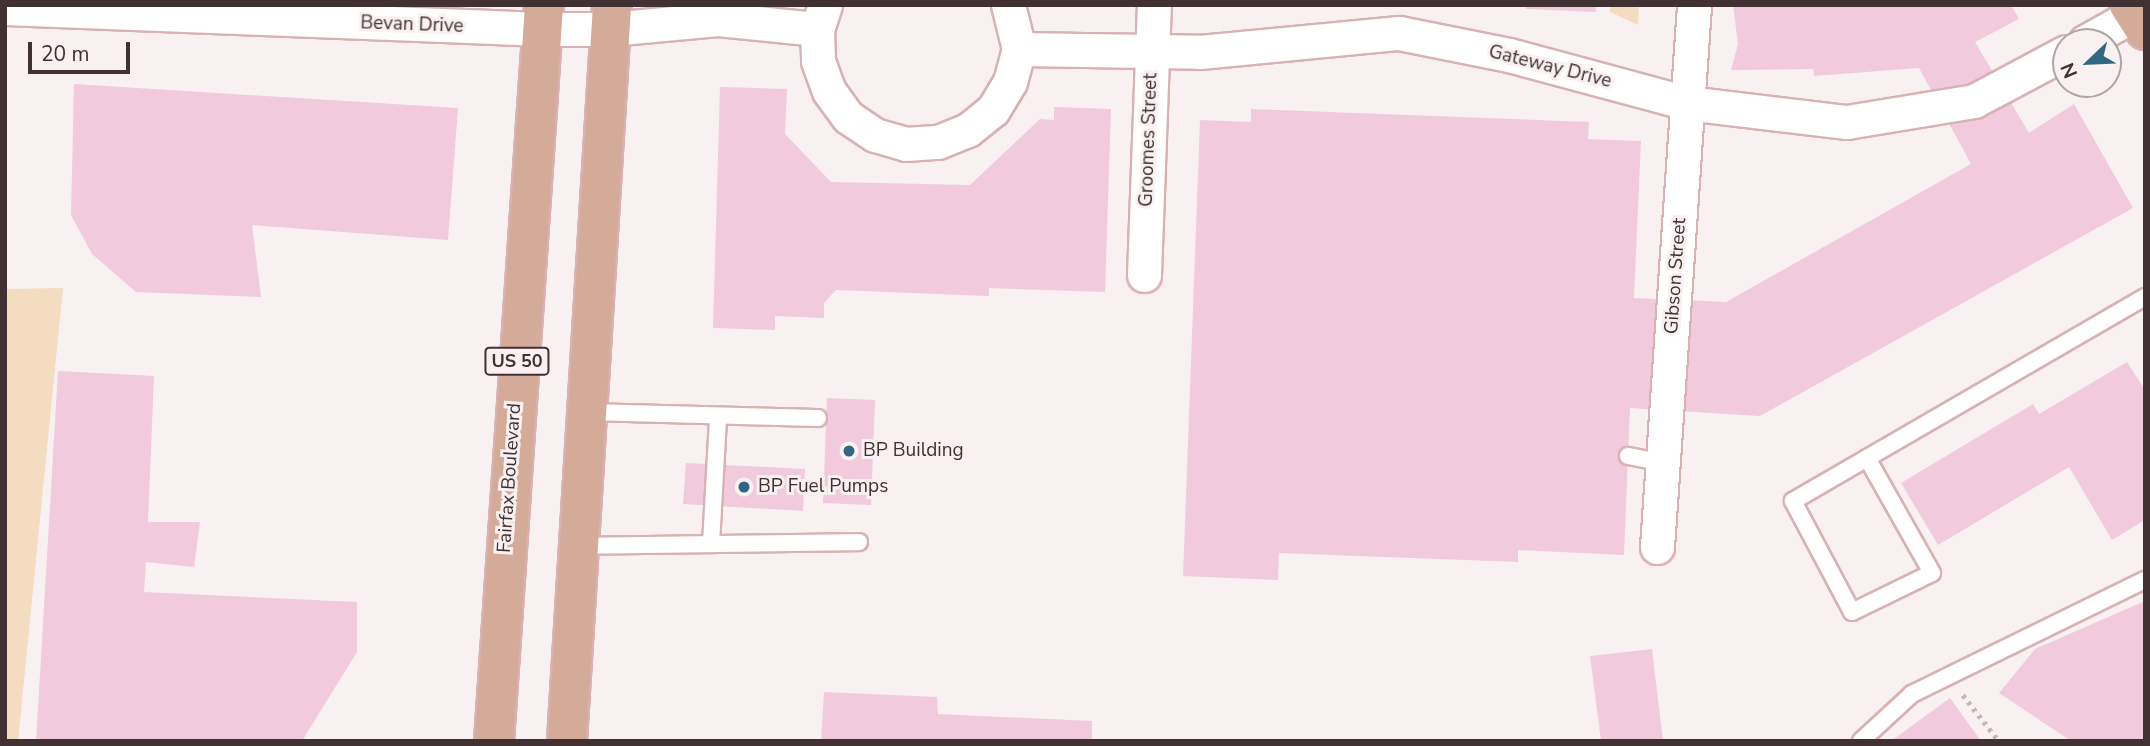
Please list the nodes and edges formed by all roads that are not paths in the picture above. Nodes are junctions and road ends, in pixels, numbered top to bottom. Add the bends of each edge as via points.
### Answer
1 (1008, 5) edge
2 (1154, 5) edge
3 (1694, 5) edge
4 (5, 8) edge
5 (475, 16) edge
6 (2136, 16) edge
7 (543, 17) edge
8 (611, 17) edge
9 (821, 17) edge
10 (2112, 28) edge
11 (1019, 49) junction
12 (1152, 52) junction
13 (2052, 59) edge
14 (1687, 103) junction
15 (1144, 275) dead end
16 (2145, 297) edge
17 (586, 412) junction
18 (718, 417) junction
19 (818, 418) dead end
20 (1628, 456) dead end
21 (1867, 458) junction
22 (1663, 463) junction
23 (859, 542) dead end
24 (711, 544) junction
25 (578, 546) junction
26 (1657, 547) dead end
27 (2145, 580) edge
28 (494, 741) edge
29 (567, 741) edge
30 (1861, 741) edge

1 - 11 street
2 - 12 street, Groomes Street
3 - 14 street, Gibson Street
4 - 5 street, Bevan Drive
5 - 7 street, Bevan Drive
6 - 10 street
7 - 8 street, Bevan Drive
7 - 28 main road, Fairfax Boulevard / US 50
8 - 9 street
8 - 17 main road
9 - 11 street via 818,61 829,92 842,109 875,135 906,144 938,142 985,117 1010,82
11 - 12 street, Gateway Drive
12 - 14 street, Gateway Drive via 1399,33 1509,55
12 - 15 street, Groomes Street
13 - 14 street, Gateway Drive via 1974,101 1847,122
14 - 22 street, Gibson Street
16 - 21 lane
17 - 18 lane
17 - 25 main road
18 - 19 lane
18 - 24 lane
20 - 22 lane
21 - 21 lane via 1793,501 1852,612 1932,573
22 - 26 street, Gibson Street
23 - 24 lane
24 - 25 lane
25 - 29 main road
27 - 30 lane via 1912,694

